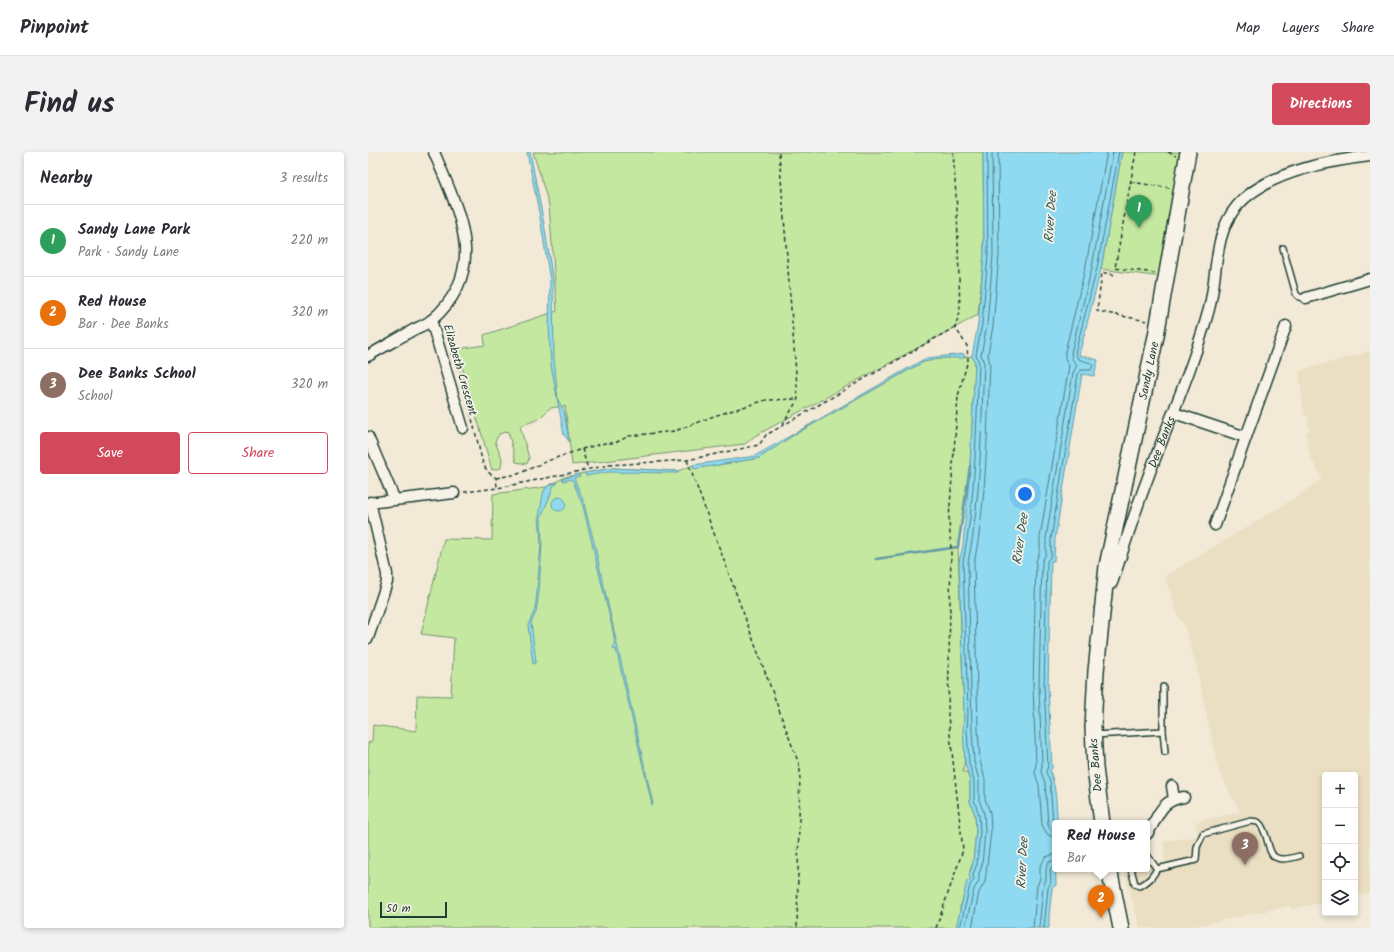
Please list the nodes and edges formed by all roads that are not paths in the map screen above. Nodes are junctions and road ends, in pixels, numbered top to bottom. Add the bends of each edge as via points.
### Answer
1 (434, 152) edge
2 (1188, 152) edge
3 (1370, 156) edge
4 (1283, 248) dead end
5 (1370, 279) edge
6 (1306, 298) joint
7 (431, 320) junction
8 (1286, 326) dead end
9 (368, 356) edge
10 (1174, 413) junction
11 (463, 428) dead end
12 (1246, 437) junction
13 (368, 438) edge
14 (454, 493) road end
15 (394, 498) junction
16 (369, 502) edge
17 (1215, 524) dead end
18 (1104, 588) junction
19 (368, 638) edge
20 (1163, 687) dead end
21 (1163, 730) junction
22 (1093, 735) junction
23 (1165, 752) dead end
24 (1172, 786) dead end
25 (1102, 820) edge
26 (1150, 829) edge
27 (1299, 856) dead end
28 (1150, 859) edge
29 (1157, 869) junction
30 (1110, 872) edge
31 (1132, 872) edge
32 (1121, 928) edge

1 - 7 street, Elizabeth Crescent via 463,228 465,270 455,294
2 - 18 main road, Sandy Lane via 1168,275
3 - 10 street, Dee Banks via 1310,167 1278,177 1245,197 1237,206 1224,229 1209,309
4 - 6 lane via 1296,294
5 - 6 street
7 - 9 street, Elizabeth Crescent
7 - 11 street, Elizabeth Crescent
8 - 12 street
10 - 12 street
10 - 18 street, Dee Banks via 1147,479 1112,583
12 - 17 street
13 - 15 street
14 - 15 street
15 - 16 street
16 - 19 street via 387,582
18 - 22 main road, Dee Banks
20 - 21 lane
21 - 22 lane
21 - 23 lane
22 - 25 main road, Dee Banks via 1094,768
24 - 26 street via 1179,798 1160,808
27 - 29 lane via 1280,860 1272,855 1261,825 1251,821 1203,834 1197,847 1196,860
28 - 29 lane
29 - 31 lane via 1150,880 1139,886 1135,884
30 - 32 main road

